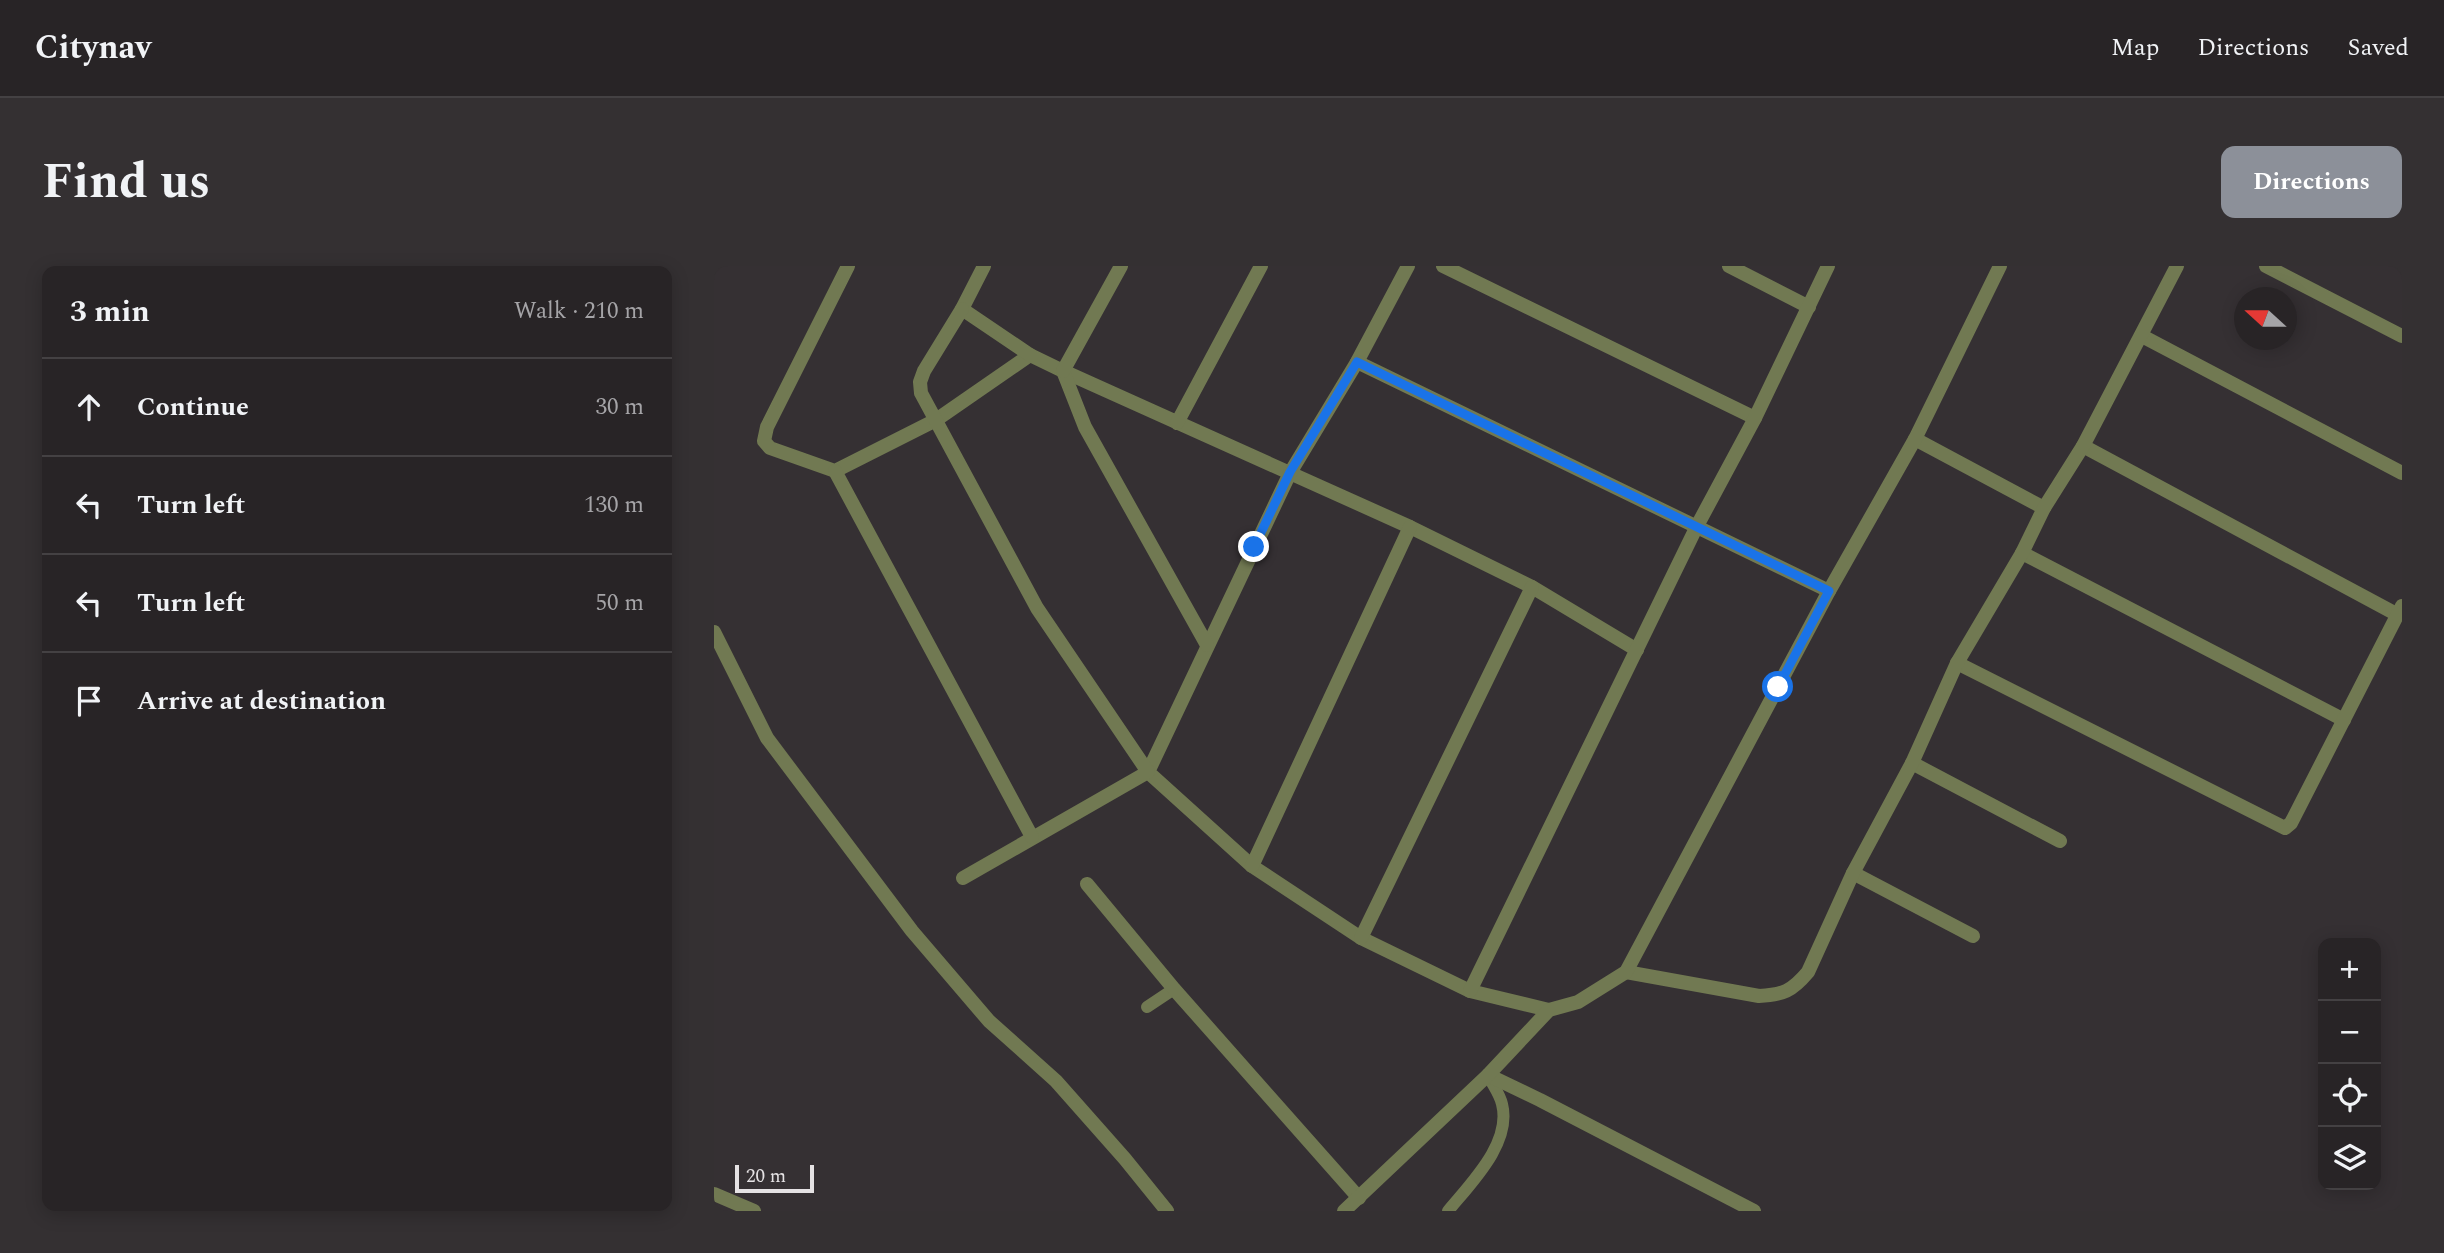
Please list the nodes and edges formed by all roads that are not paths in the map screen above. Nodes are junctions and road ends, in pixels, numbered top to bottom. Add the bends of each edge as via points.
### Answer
1 (848, 266) edge
2 (984, 266) edge
3 (1121, 266) edge
4 (1261, 266) edge
5 (1408, 266) edge
6 (1443, 266) edge
7 (1729, 266) edge
8 (1828, 266) edge
9 (2000, 266) edge
10 (2177, 266) edge
11 (2266, 266) edge
12 (1809, 307) junction
13 (962, 309) junction
14 (2143, 336) junction
15 (2402, 336) edge
16 (1030, 355) junction
17 (1357, 362) junction
18 (1063, 371) junction
19 (1755, 418) junction
20 (936, 420) junction
21 (1177, 423) junction
22 (1915, 439) junction
23 (2083, 446) junction
24 (835, 471) junction
25 (1290, 472) junction
26 (2402, 473) edge
27 (2044, 508) junction
28 (1697, 526) junction
29 (1410, 527) junction
30 (2022, 553) junction
31 (1532, 587) junction
32 (1829, 591) junction
33 (2400, 610) edge
34 (714, 632) edge
35 (1208, 645) junction
36 (1637, 650) junction
37 (1957, 663) junction
38 (2344, 720) junction
39 (1912, 763) junction
40 (1148, 772) junction
41 (1032, 837) junction
42 (2060, 841) dead end
43 (1252, 866) junction
44 (1853, 873) junction
45 (962, 878) dead end
46 (1087, 884) dead end
47 (1973, 936) dead end
48 (1361, 938) junction
49 (1626, 972) junction
50 (1174, 989) junction
51 (1470, 991) junction
52 (1147, 1007) dead end
53 (1549, 1010) junction
54 (1488, 1075) junction
55 (714, 1194) edge
56 (1359, 1198) junction
57 (754, 1211) edge
58 (1167, 1211) edge
59 (1345, 1211) edge
60 (1448, 1211) edge
61 (1754, 1211) edge

1 - 24 street via 766,427 764,440 770,448
2 - 13 street
3 - 18 street
4 - 21 street
5 - 17 street
6 - 19 street
7 - 12 street
8 - 12 street
9 - 22 street
10 - 14 street
11 - 15 street
12 - 19 street
13 - 16 street
13 - 20 street via 920,382
14 - 23 street
14 - 26 street
16 - 18 street
16 - 20 street
17 - 25 street
17 - 28 street
18 - 21 street
18 - 35 street via 1085,427
19 - 28 street
20 - 24 street
20 - 40 street via 1037,608
21 - 25 street
22 - 27 street
22 - 32 street
23 - 27 street
23 - 33 street
24 - 41 street
25 - 29 street
25 - 35 street
27 - 30 street
28 - 32 street
28 - 36 street
29 - 31 street
29 - 43 street
30 - 37 street
30 - 38 street
31 - 36 street
31 - 48 street
32 - 49 street
33 - 38 street
34 - 58 street via 767,738 912,931 989,1021 1056,1081
35 - 40 street
36 - 51 street
37 - 38 street via 2285,828
37 - 39 street
39 - 42 street
39 - 44 street
40 - 41 street
40 - 43 street
41 - 45 street
43 - 48 street
44 - 47 street
44 - 49 street via 1808,972 1797,986 1780,995 1759,996
46 - 50 street
48 - 51 street
49 - 53 street via 1578,1002
50 - 52 lane
50 - 56 street
51 - 53 street
53 - 54 street
54 - 56 street
54 - 60 lane via 1503,1104 1502,1138
54 - 61 street
55 - 57 street
56 - 59 street

